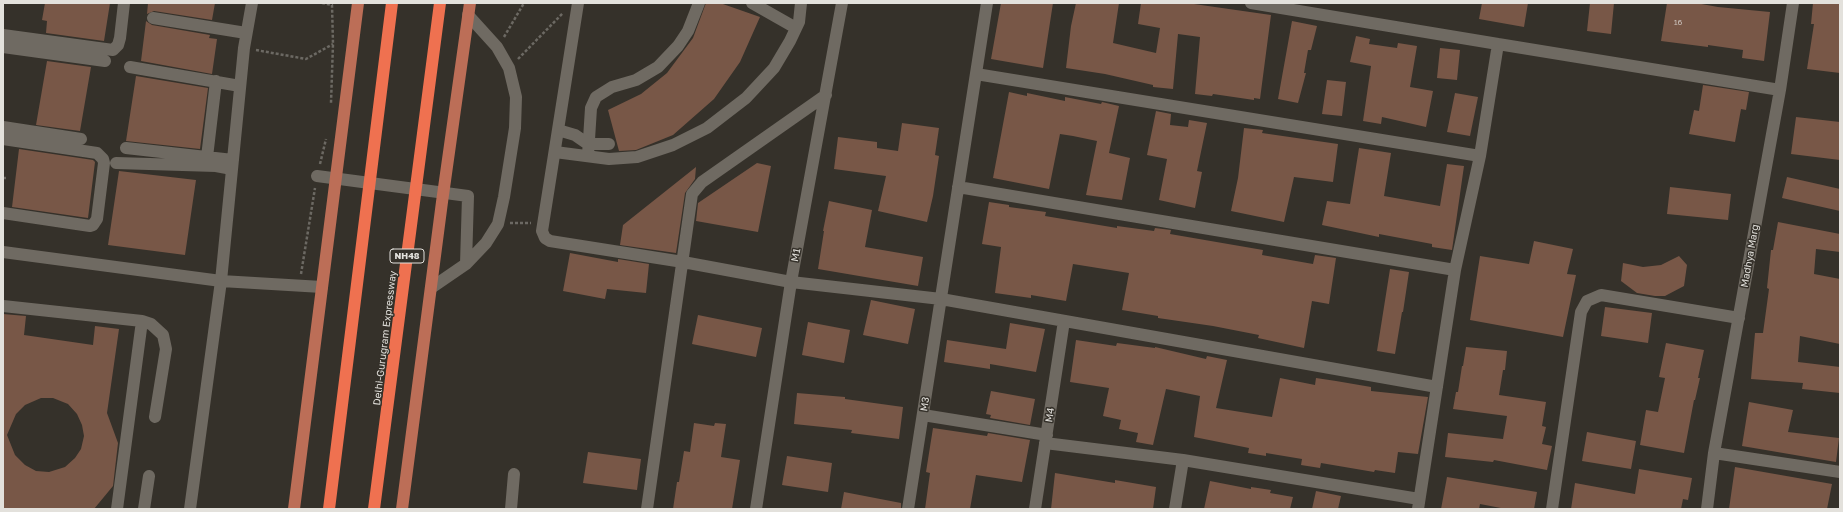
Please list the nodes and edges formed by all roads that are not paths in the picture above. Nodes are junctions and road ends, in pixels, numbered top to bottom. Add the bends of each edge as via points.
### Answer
1 (124, 3) edge
2 (252, 3) edge
3 (358, 3) edge
4 (392, 3) edge
5 (440, 3) edge
6 (578, 3) edge
7 (699, 3) edge
8 (752, 3) edge
9 (801, 3) edge
10 (842, 3) edge
11 (987, 3) edge
12 (1251, 3) edge
13 (1793, 3) edge
14 (469, 9) edge
15 (152, 18) dead end
16 (796, 28) junction
17 (3, 35) edge
18 (219, 36) dead end
19 (245, 41) junction
20 (1498, 44) junction
21 (3, 48) edge
22 (105, 60) dead end
23 (130, 67) dead end
24 (976, 74) junction
25 (216, 81) junction
26 (240, 86) junction
27 (1780, 90) junction
28 (826, 95) junction
29 (3, 127) edge
30 (558, 130) junction
31 (3, 139) edge
32 (81, 139) dead end
33 (609, 144) dead end
34 (126, 148) dead end
35 (588, 150) junction
36 (555, 152) junction
37 (1480, 156) junction
38 (207, 157) junction
39 (116, 163) dead end
40 (232, 164) junction
41 (317, 176) dead end
42 (958, 188) junction
43 (3, 213) edge
44 (3, 252) edge
45 (684, 262) junction
46 (466, 264) junction
47 (1454, 270) junction
48 (221, 281) junction
49 (791, 282) junction
50 (322, 287) junction
51 (431, 288) junction
52 (941, 299) junction
53 (3, 306) edge
54 (1739, 318) junction
55 (142, 321) junction
56 (1064, 321) junction
57 (1437, 387) junction
58 (923, 415) junction
59 (155, 417) dead end
60 (1046, 439) junction
61 (1714, 453) junction
62 (1183, 460) junction
63 (1840, 472) edge
64 (514, 474) dead end
65 (150, 476) dead end
66 (1418, 504) edge
67 (117, 509) edge
68 (144, 509) edge
69 (190, 509) edge
70 (294, 509) edge
71 (329, 509) edge
72 (374, 509) edge
73 (402, 509) edge
74 (510, 509) edge
75 (647, 509) edge
76 (756, 509) edge
77 (908, 509) edge
78 (1035, 509) edge
79 (1175, 509) edge
80 (1552, 509) edge
81 (1707, 509) edge

1 - 17 street via 120,38 113,50
2 - 19 street
3 - 50 main road
4 - 71 highway
5 - 72 highway, Delhi-Gurugram Expressway / NH48
6 - 30 street
7 - 35 street via 688,31 658,67 636,80 612,88 596,97 591,108
8 - 16 street
9 - 16 street
10 - 28 street, M1
11 - 24 street, M3
12 - 20 street
13 - 27 street, Madhya Marg
14 - 46 street via 509,68 516,97 515,128 498,224 486,243
14 - 51 main road
15 - 19 street
16 - 35 street via 781,57 762,82 707,128 673,145 637,157 609,159
18 - 19 street
19 - 26 street
20 - 27 street
20 - 37 street
21 - 22 street
23 - 25 street
24 - 37 street
24 - 42 street, M3
25 - 26 street
25 - 38 street
26 - 40 street
27 - 54 street, Madhya Marg
28 - 45 street via 702,182 692,194
28 - 49 street, M1
29 - 32 street
30 - 35 street via 575,135
30 - 36 street
31 - 43 street via 97,153 104,159 97,219 93,225
33 - 35 street
34 - 38 street
35 - 36 street
36 - 45 street via 542,231 545,238 550,241
37 - 47 street
38 - 40 street
39 - 40 street via 216,166
40 - 48 street
41 - 46 street via 468,196
42 - 47 street
42 - 52 street, M3
44 - 48 street
45 - 49 street
45 - 75 street
46 - 51 street
47 - 57 street
48 - 50 street
48 - 69 street
49 - 52 street
49 - 76 street, M1
50 - 70 main road
51 - 73 main road
52 - 56 street
52 - 58 street, M3
53 - 55 street
54 - 61 street, Madhya Marg
54 - 80 street via 1601,295 1587,301 1581,312
55 - 59 street via 159,329 166,349
55 - 67 street
56 - 57 street
56 - 60 street, M4
57 - 66 street
58 - 60 street
58 - 77 street, M3
60 - 62 street
60 - 78 street, M4
61 - 63 street
61 - 81 street, Madhya Marg
62 - 66 street
62 - 79 street
64 - 74 street
65 - 68 street

